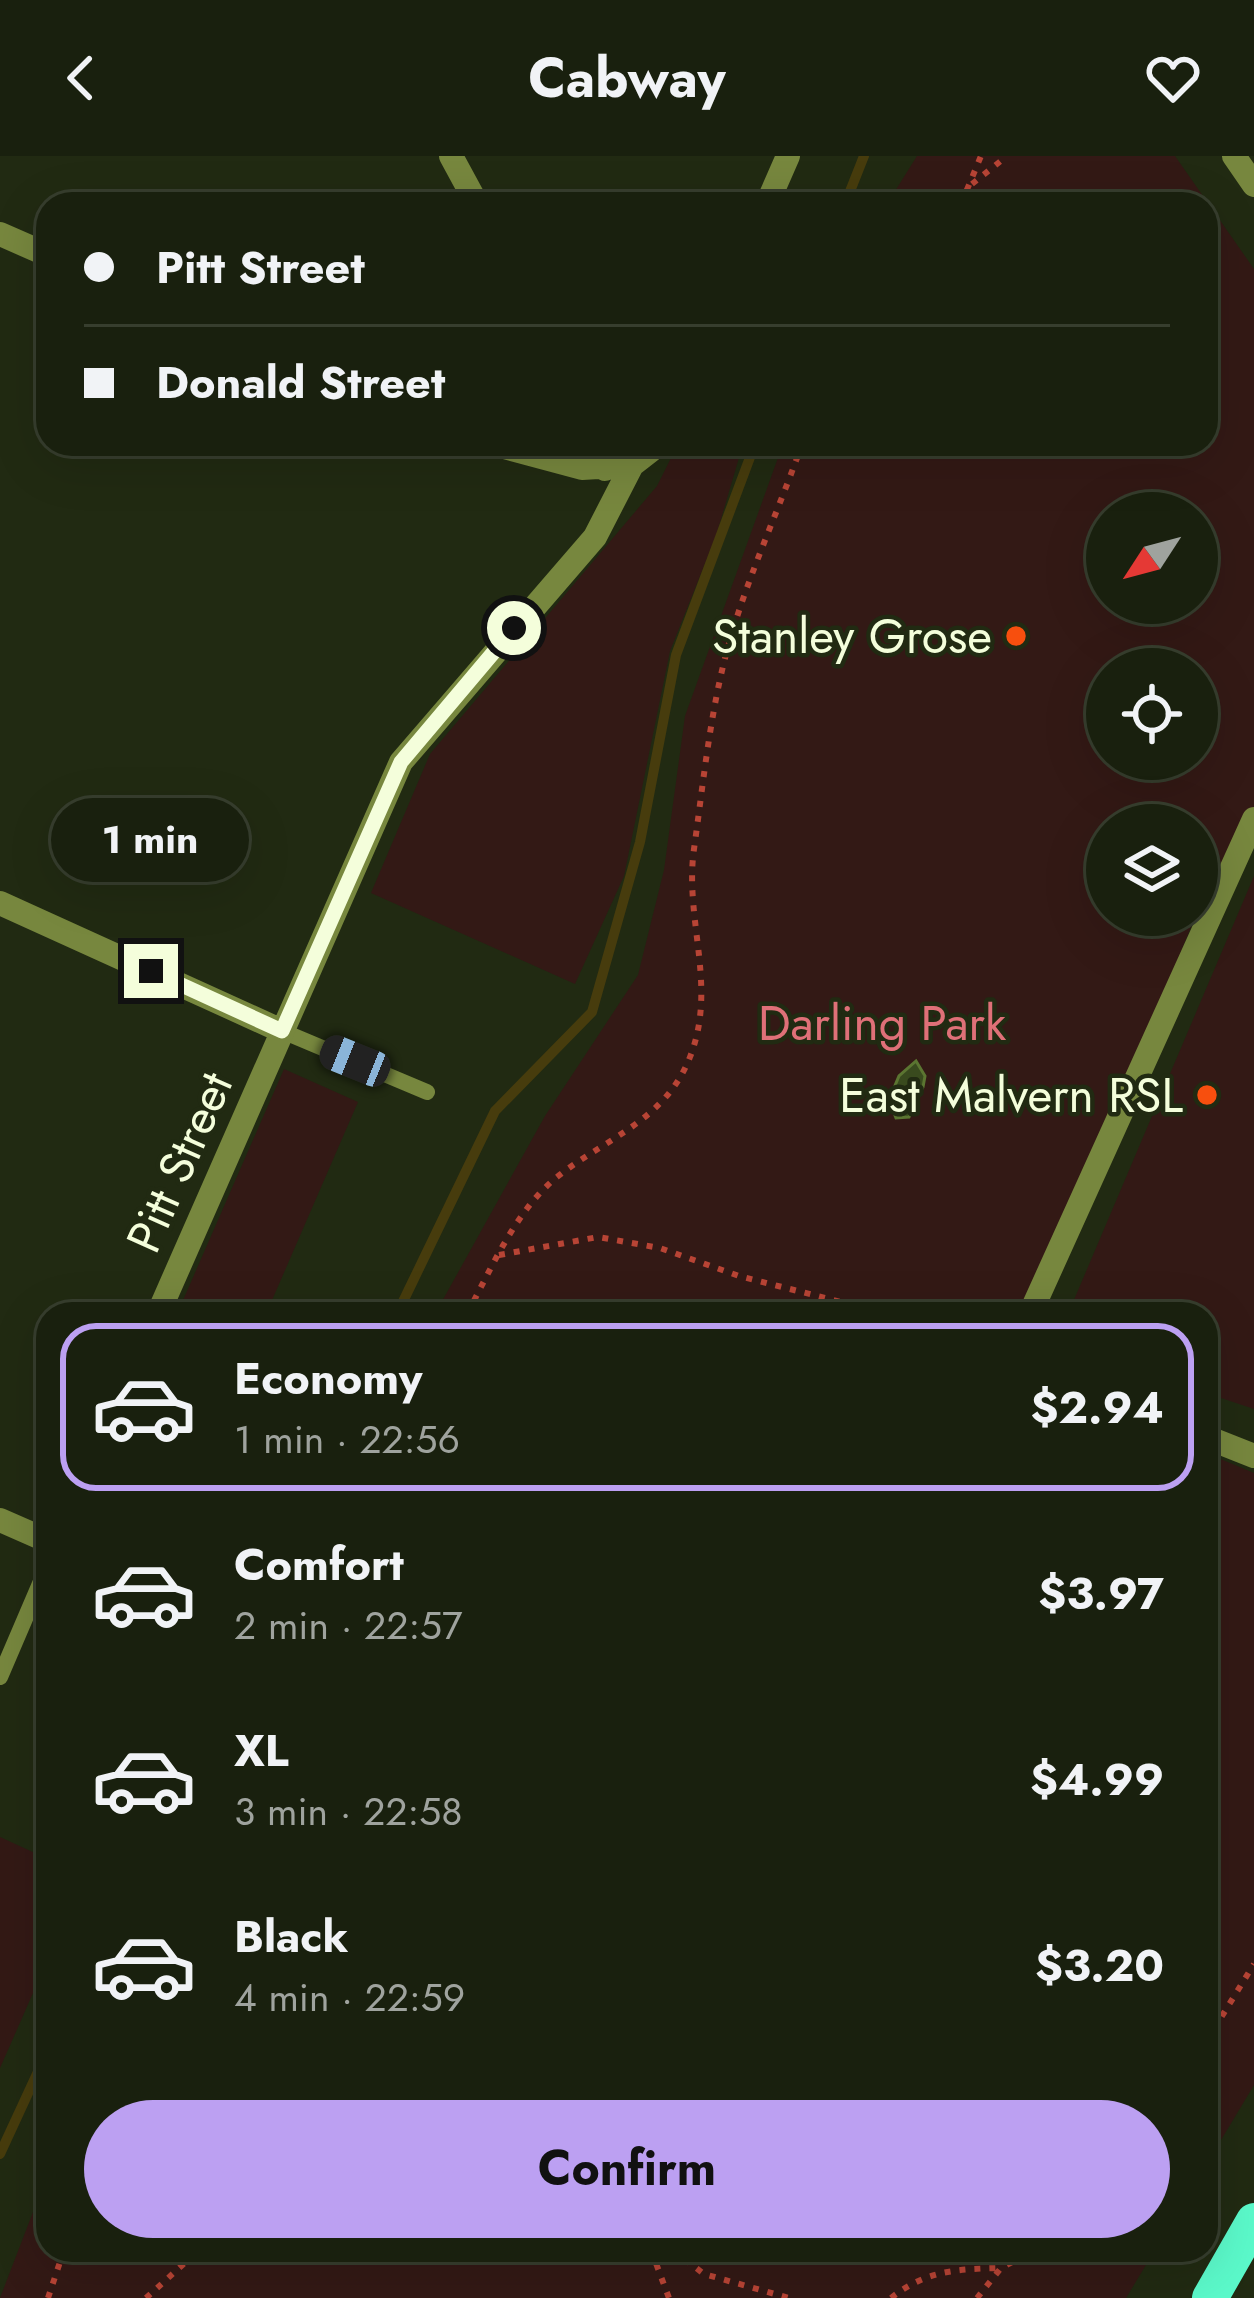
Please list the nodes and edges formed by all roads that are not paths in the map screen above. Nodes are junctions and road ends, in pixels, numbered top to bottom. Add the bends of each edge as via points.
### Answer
1 (451, 156) edge
2 (788, 156) edge
3 (1234, 156) edge
4 (1254, 185) edge
5 (470, 192) edge
6 (772, 192) edge
7 (0, 234) edge
8 (36, 250) edge
9 (530, 456) edge
10 (602, 456) edge
11 (643, 456) edge
12 (632, 465) junction
13 (1254, 819) edge
14 (0, 903) edge
15 (282, 1031) junction
16 (427, 1091) dead end
17 (163, 1302) edge
18 (1035, 1302) edge
19 (1218, 1442) edge
20 (1254, 1456) edge
21 (0, 1520) edge
22 (36, 1536) edge
23 (36, 1593) edge
24 (0, 1677) edge
25 (1254, 2221) edge
26 (1210, 2298) edge

1 - 5 street
2 - 6 street
3 - 4 street
7 - 8 street
9 - 10 street via 551,463
10 - 12 street
11 - 12 street, Pitt Street
12 - 15 street, Pitt Street via 595,537 401,762
13 - 18 street
14 - 15 street
15 - 16 lane
15 - 17 street, Pitt Street
19 - 20 street
21 - 22 street
23 - 24 lane
25 - 26 highway

